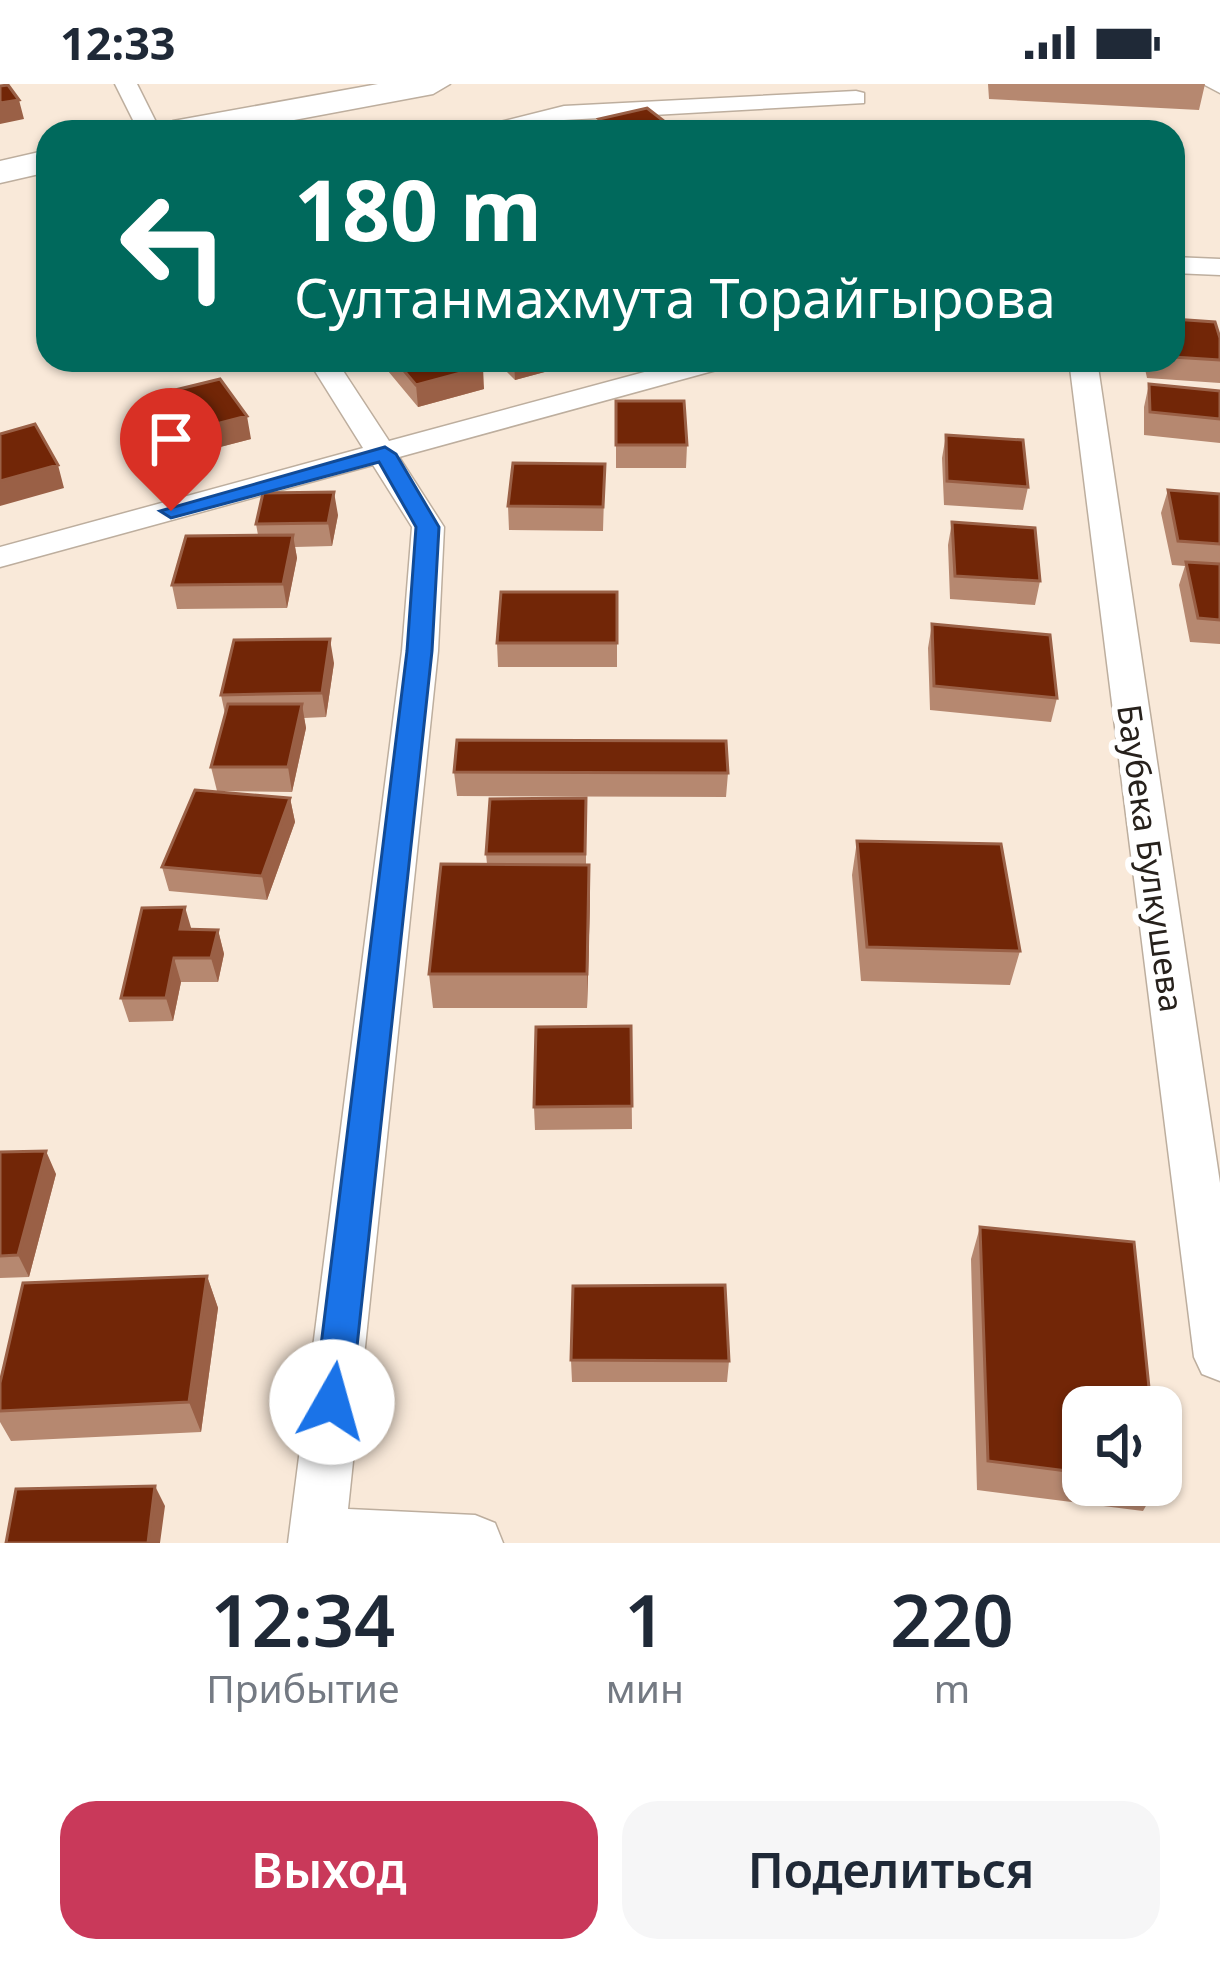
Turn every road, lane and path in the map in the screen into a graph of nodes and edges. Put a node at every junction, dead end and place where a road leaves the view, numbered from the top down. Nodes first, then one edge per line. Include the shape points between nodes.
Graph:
1 (126, 84) edge
2 (433, 84) edge
3 (856, 98) dead end
4 (144, 120) edge
5 (238, 120) edge
6 (527, 120) edge
7 (36, 163) edge
8 (0, 172) edge
9 (1185, 266) edge
10 (1220, 267) edge
11 (330, 372) edge
12 (678, 372) edge
13 (1085, 372) edge
14 (385, 454) junction
15 (0, 557) edge
16 (1220, 1357) edge
17 (316, 1539) edge
18 (475, 1543) edge

1 - 4 street
2 - 5 main road
3 - 6 street
7 - 8 main road
9 - 10 street
11 - 14 street
12 - 14 street
13 - 16 street, Баубека Булкушева
14 - 15 street
14 - 17 street via 428,527
17 - 18 street

